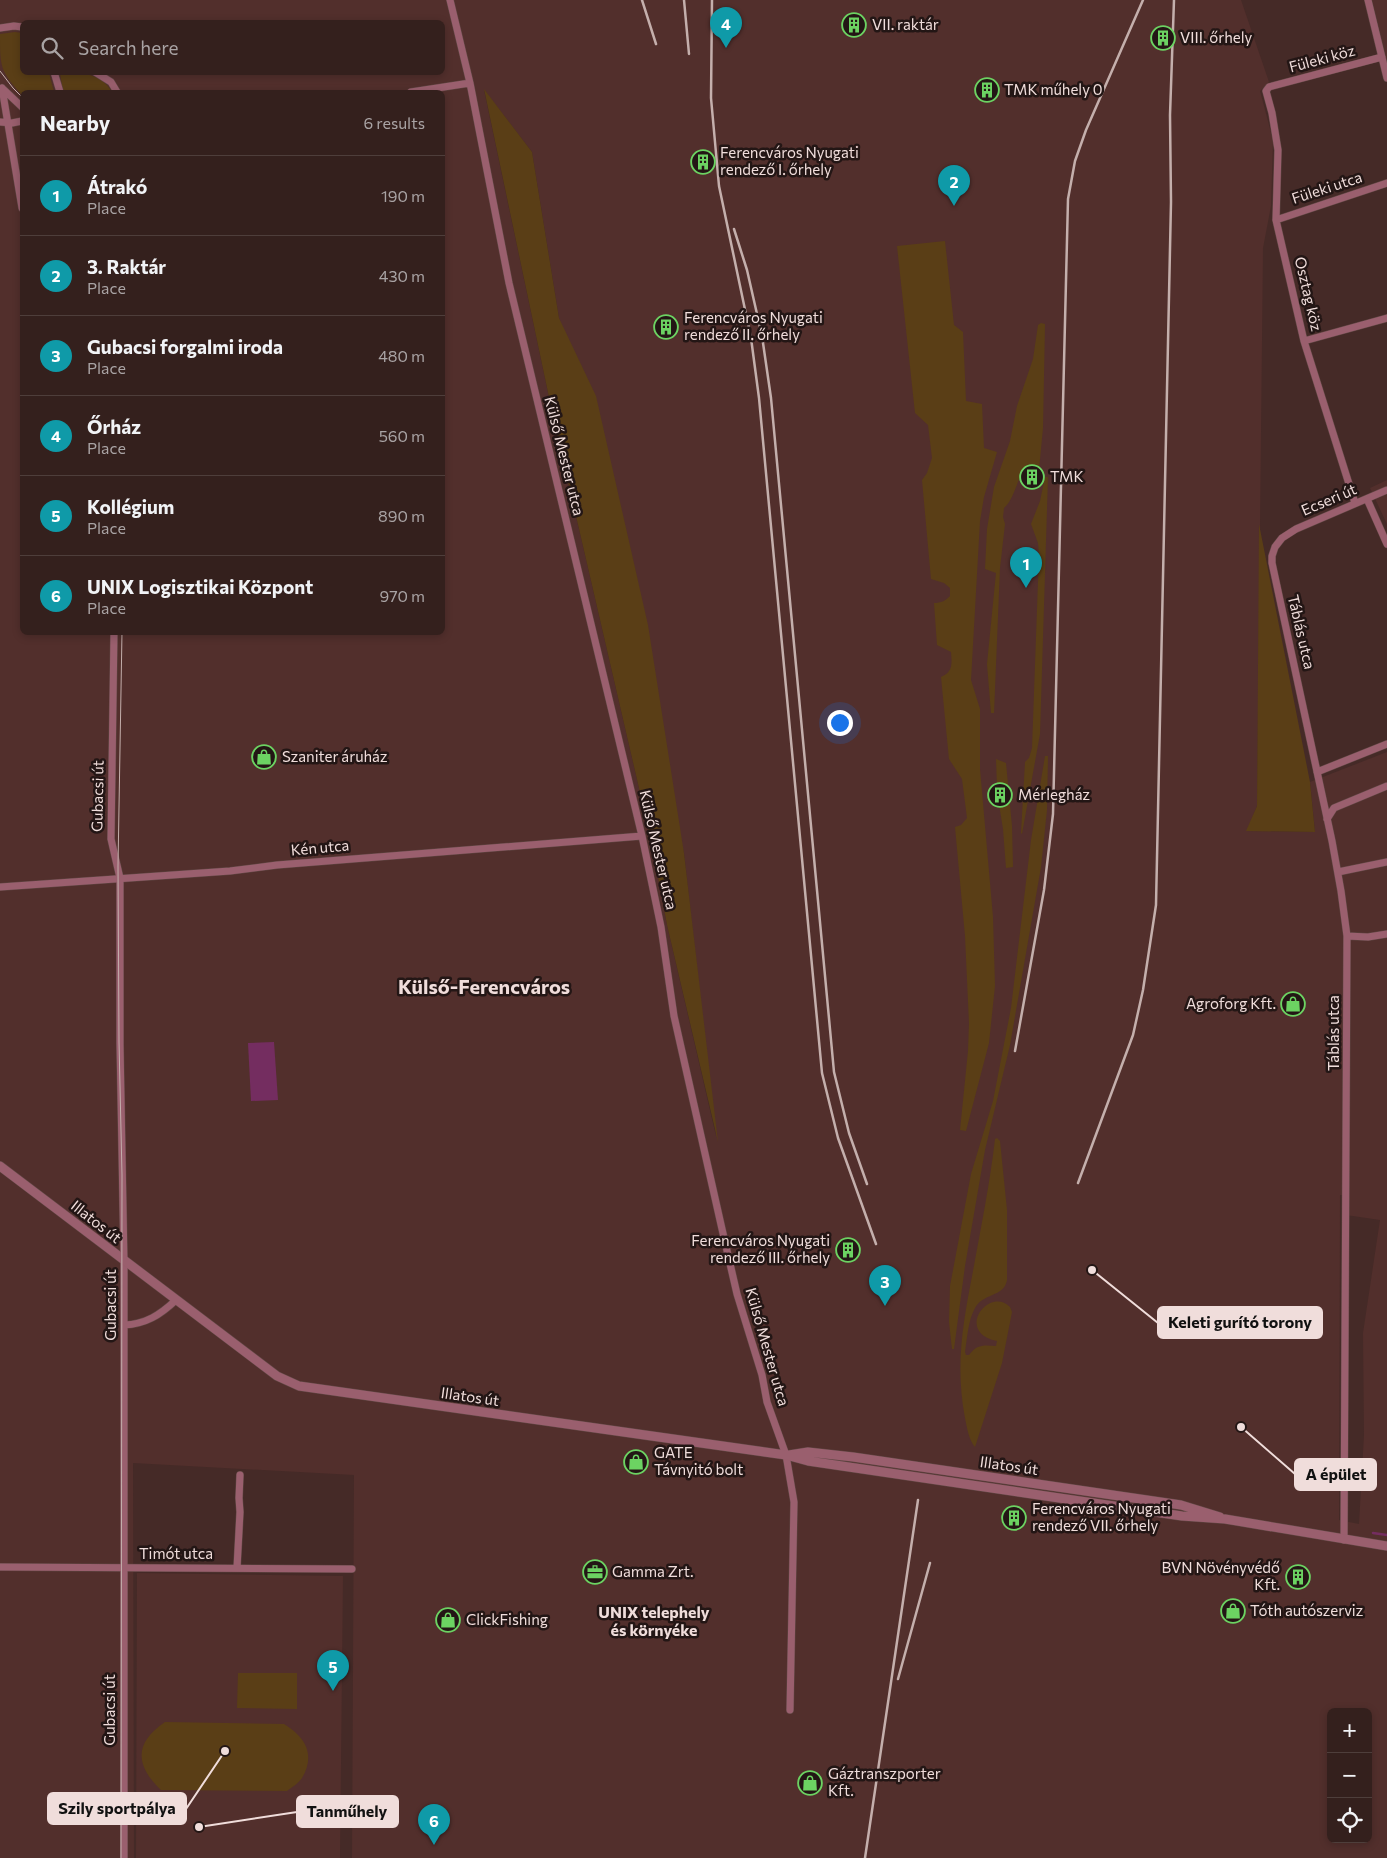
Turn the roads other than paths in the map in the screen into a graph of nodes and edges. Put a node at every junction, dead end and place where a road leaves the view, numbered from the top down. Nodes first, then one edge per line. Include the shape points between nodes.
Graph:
1 (450, 0) edge
2 (1368, 0) edge
3 (20, 27) edge
4 (0, 28) edge
5 (1382, 57) junction
6 (55, 75) edge
7 (100, 75) edge
8 (1387, 78) edge
9 (470, 83) junction
10 (1, 87) edge
11 (1269, 87) joint
12 (59, 90) edge
13 (116, 90) edge
14 (424, 90) edge
15 (20, 105) edge
16 (20, 121) edge
17 (4, 122) edge
18 (1387, 183) edge
19 (20, 198) edge
20 (1276, 220) junction
21 (1387, 318) edge
22 (1304, 341) junction
23 (1387, 490) edge
24 (1367, 499) junction
25 (1355, 503) junction
26 (1282, 538) joint
27 (1387, 544) edge
28 (114, 635) edge
29 (1387, 744) edge
30 (1317, 772) junction
31 (1387, 786) edge
32 (1327, 819) junction
33 (642, 836) junction
34 (1387, 862) edge
35 (1338, 872) junction
36 (120, 878) junction
37 (0, 887) edge
38 (1387, 934) edge
39 (1347, 936) junction
40 (0, 1166) edge
41 (124, 1261) junction
42 (176, 1300) junction
43 (124, 1325) junction
44 (786, 1455) junction
45 (240, 1475) dead end
46 (1344, 1540) junction
47 (1387, 1546) edge
48 (0, 1567) edge
49 (125, 1568) junction
50 (237, 1568) junction
51 (352, 1569) dead end
52 (790, 1710) dead end
53 (124, 1858) edge

1 - 9 street, Külső Mester utca
2 - 5 street
3 - 4 street
5 - 8 street
5 - 11 street, Füleki köz
6 - 12 street
7 - 13 street via 111,82
9 - 14 street
9 - 33 street, Külső Mester utca via 509,283
10 - 15 street
10 - 17 street
11 - 20 street, Osztag köz via 1266,91 1278,150
16 - 17 street
17 - 19 street
18 - 20 street, Füleki utca
20 - 22 street, Osztag köz
21 - 22 street
22 - 25 street, Osztag köz
23 - 24 street, Ecseri út
24 - 25 street, Ecseri út
24 - 27 street
25 - 26 street, Ecseri út
26 - 30 street, Táblás utca via 1275,547 1272,564
28 - 36 street, Gubacsi út via 110,839
29 - 30 street
30 - 32 street, Táblás utca
31 - 32 street via 1334,808
32 - 35 street, Táblás utca
33 - 36 street, Kén utca
33 - 44 street, Külső Mester utca via 662,928 674,1016 726,1247 767,1402
34 - 35 street
35 - 39 street, Táblás utca
36 - 37 street, Kén utca
36 - 41 street, Gubacsi út
38 - 39 street
39 - 46 street, Táblás utca
40 - 41 street, Illatos út
41 - 42 street, Illatos út
41 - 43 street, Gubacsi út
42 - 43 street via 150,1320
42 - 44 street, Illatos út via 277,1376 300,1386
43 - 49 street, Gubacsi út
44 - 46 street, Illatos út via 808,1462 1182,1516 1225,1519
44 - 52 street, Külső Mester utca via 794,1502
45 - 50 street
46 - 47 street, Illatos út
48 - 49 street, Timót utca
49 - 50 street, Timót utca
49 - 53 street, Gubacsi út
50 - 51 street, Timót utca

